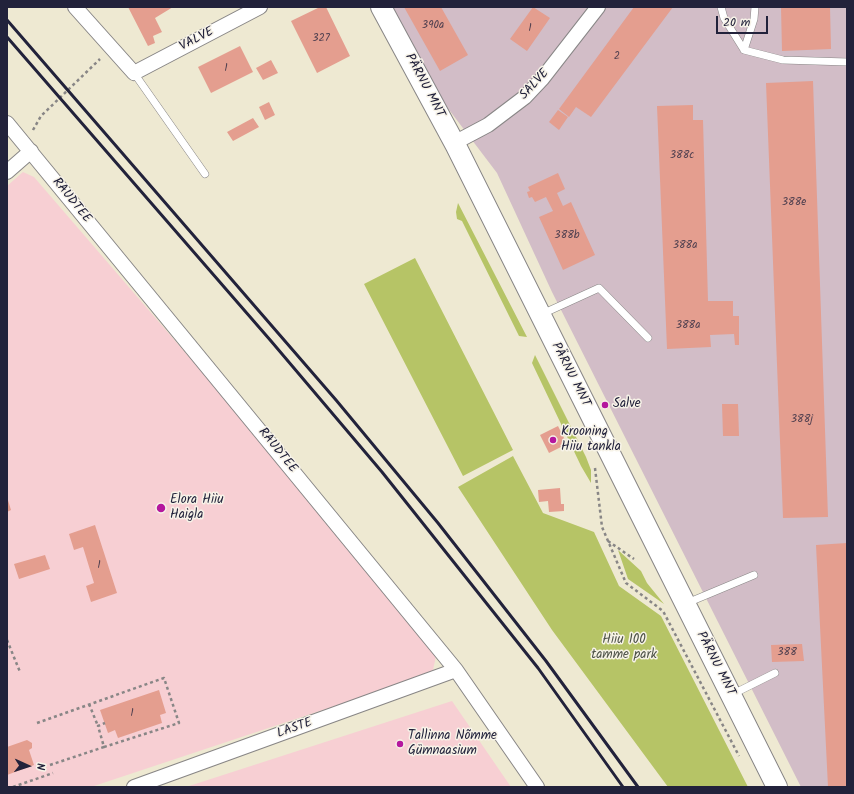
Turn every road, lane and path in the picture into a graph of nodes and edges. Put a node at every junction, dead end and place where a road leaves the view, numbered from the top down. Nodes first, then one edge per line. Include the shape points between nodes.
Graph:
1 (75, 7) edge
2 (260, 7) edge
3 (381, 7) edge
4 (598, 7) edge
5 (721, 7) edge
6 (755, 7) edge
7 (111, 49) junction
8 (744, 50) junction
9 (847, 62) edge
10 (134, 73) junction
11 (7, 123) edge
12 (454, 143) junction
13 (26, 146) junction
14 (7, 172) edge
15 (205, 174) dead end
16 (540, 314) junction
17 (648, 338) dead end
18 (595, 465) dead end
19 (608, 541) junction
20 (634, 559) dead end
21 (754, 575) dead end
22 (685, 604) junction
23 (7, 640) edge
24 (456, 670) junction
25 (20, 672) dead end
26 (776, 673) dead end
27 (731, 695) junction
28 (89, 704) junction
29 (37, 723) dead end
30 (105, 723) dead end
31 (98, 726) junction
32 (104, 746) junction
33 (740, 759) dead end
34 (50, 765) dead end
35 (53, 773) dead end
36 (13, 787) edge
37 (134, 787) edge
38 (537, 787) edge
39 (777, 787) edge

1 - 7 street
2 - 10 street, VALVE
3 - 12 main road, PÄRNU MNT
4 - 12 street, SALVE via 525,97 488,125
5 - 8 lane via 724,18
6 - 8 lane via 754,19
7 - 10 street
7 - 13 path via 41,116
8 - 9 lane via 783,60
10 - 15 lane
11 - 13 street, RAUDTEE
12 - 16 main road, PÄRNU MNT
13 - 14 street
13 - 24 street, RAUDTEE
16 - 17 lane via 599,288
16 - 22 main road, PÄRNU MNT
18 - 19 path via 602,527
19 - 20 path
19 - 33 path via 626,583 664,611
21 - 22 lane
22 - 27 main road, PÄRNU MNT
23 - 25 path
24 - 37 street, LASTE
24 - 38 street, RAUDTEE
26 - 27 lane
27 - 39 main road, PÄRNU MNT
28 - 29 path
28 - 31 path
28 - 32 path via 164,678 179,723
30 - 31 path
31 - 32 path
32 - 34 path
35 - 36 path

